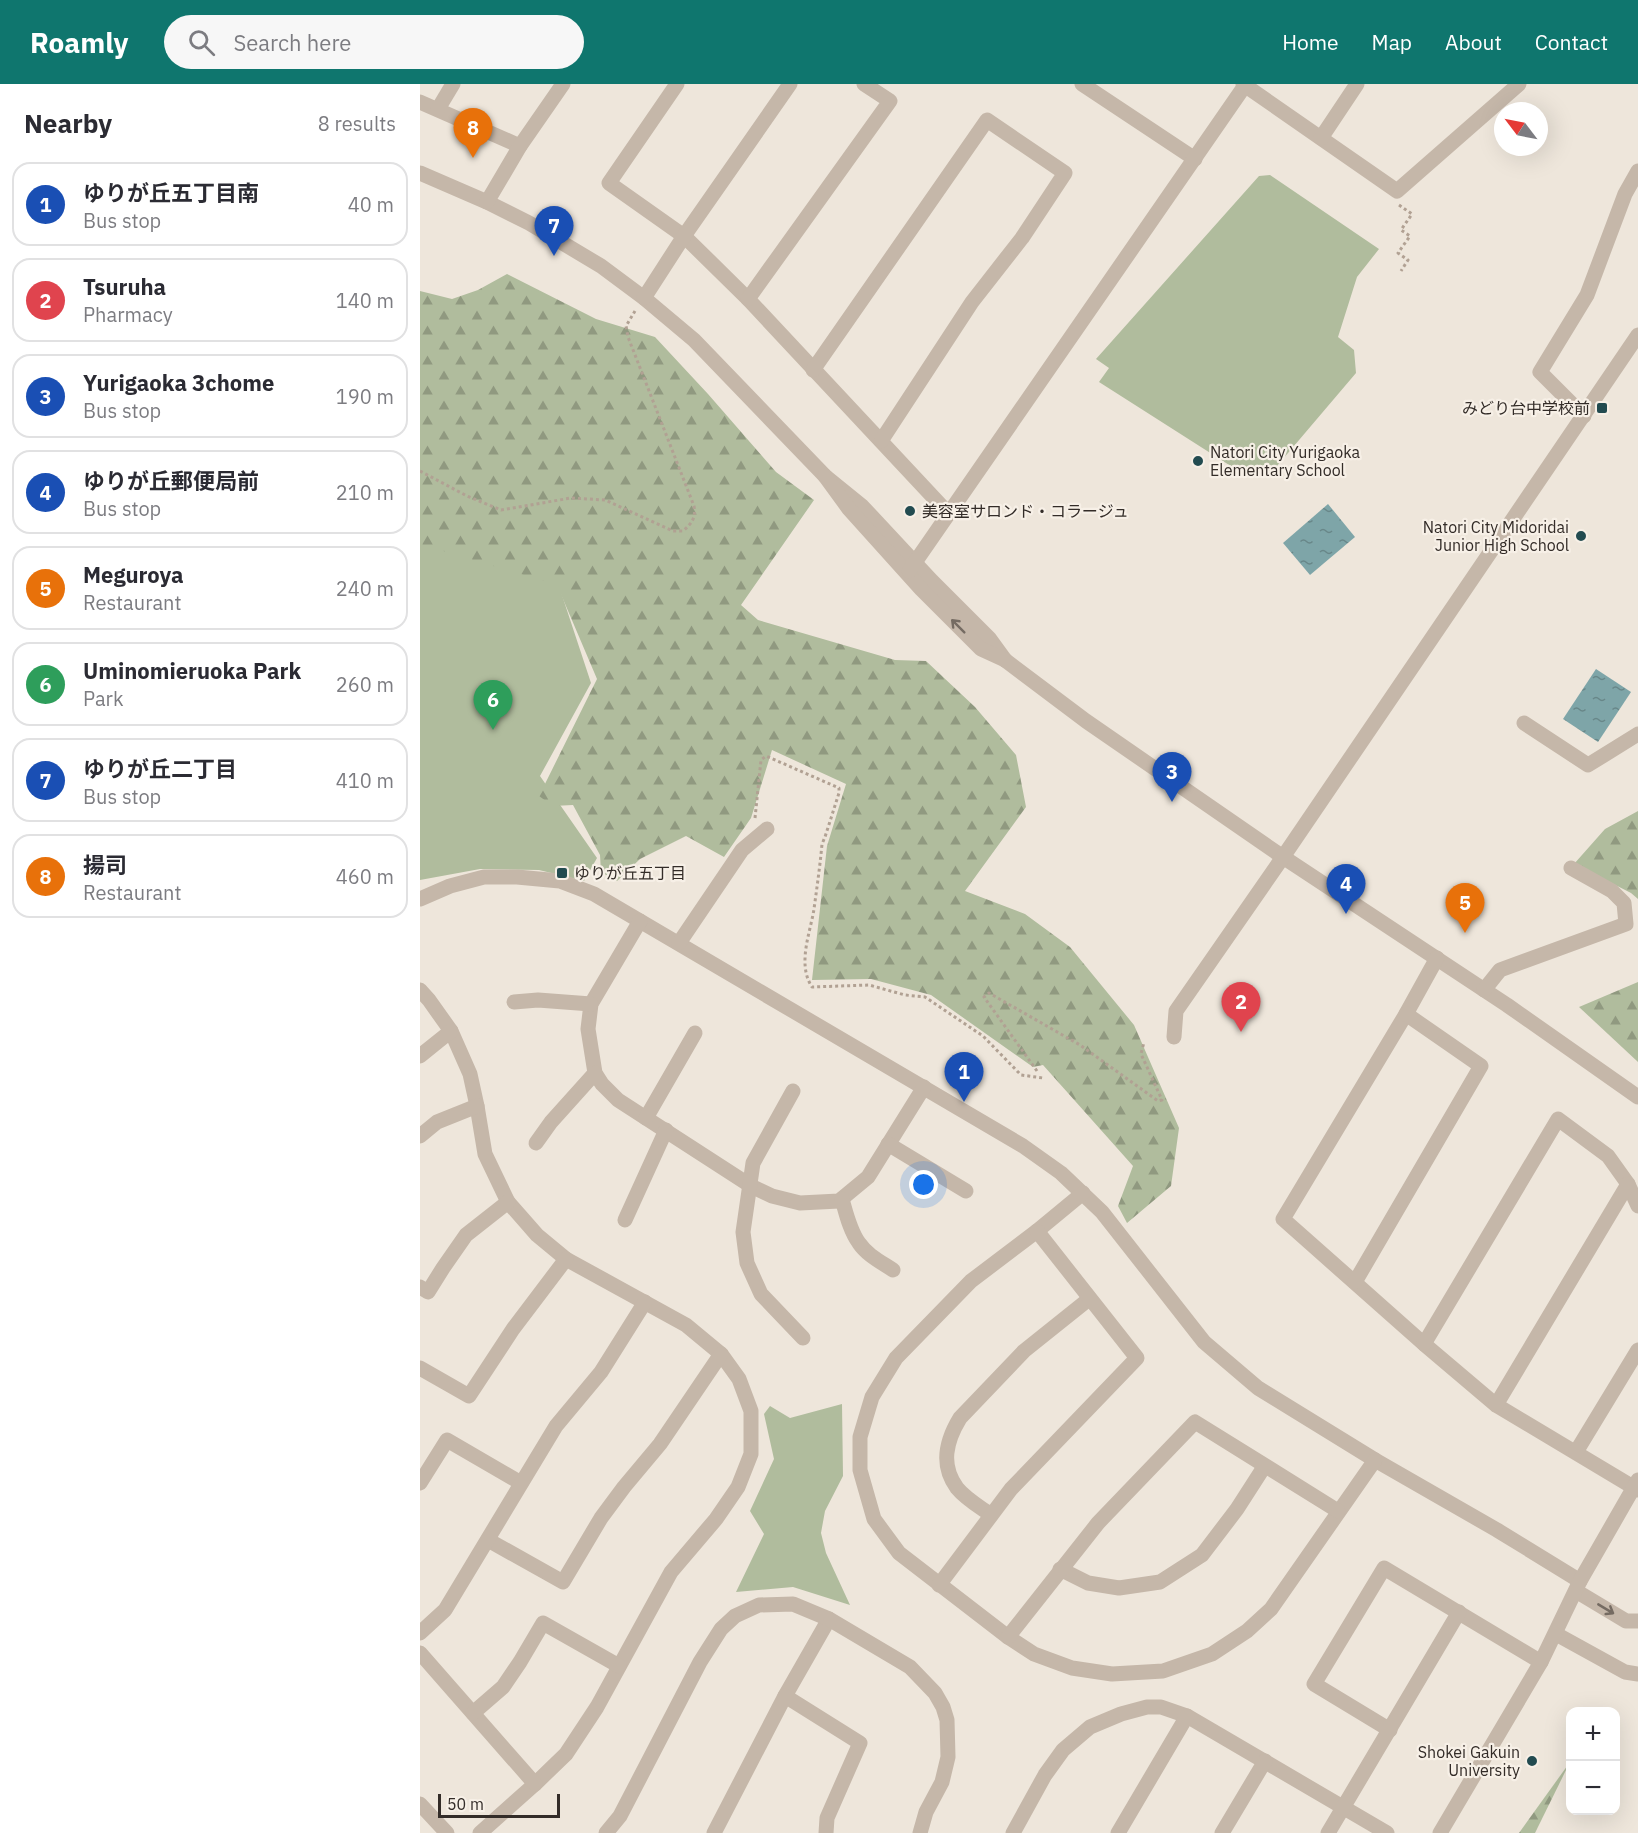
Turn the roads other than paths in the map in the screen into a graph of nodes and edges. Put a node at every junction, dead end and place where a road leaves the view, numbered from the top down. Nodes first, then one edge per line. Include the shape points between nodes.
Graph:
1 (453, 84) edge
2 (563, 84) edge
3 (677, 84) edge
4 (790, 84) edge
5 (864, 84) edge
6 (1082, 84) edge
7 (1245, 84) edge
8 (1357, 84) edge
9 (1519, 84) edge
10 (420, 102) edge
11 (438, 109) junction
12 (1321, 138) junction
13 (520, 146) junction
14 (1195, 159) junction
15 (1638, 171) edge
16 (420, 173) edge
17 (487, 202) junction
18 (684, 236) junction
19 (644, 298) junction
20 (748, 299) junction
21 (1638, 335) edge
22 (813, 370) junction
23 (1584, 416) junction
24 (881, 441) junction
25 (949, 514) junction
26 (911, 568) junction
27 (1524, 723) dead end
28 (1638, 734) edge
29 (766, 829) dead end
30 (1284, 857) junction
31 (1571, 868) dead end
32 (420, 899) edge
33 (640, 921) junction
34 (679, 943) junction
35 (1437, 958) junction
36 (420, 990) edge
37 (1484, 990) junction
38 (514, 1002) dead end
39 (591, 1004) junction
40 (1406, 1014) junction
41 (451, 1031) junction
42 (695, 1033) dead end
43 (1174, 1037) dead end
44 (420, 1056) edge
45 (595, 1073) junction
46 (924, 1087) junction
47 (793, 1091) dead end
48 (1638, 1097) edge
49 (477, 1106) junction
50 (646, 1118) junction
51 (666, 1130) junction
52 (420, 1136) edge
53 (536, 1143) dead end
54 (888, 1144) junction
55 (1628, 1184) junction
56 (751, 1186) junction
57 (966, 1191) dead end
58 (1083, 1193) junction
59 (842, 1199) junction
60 (508, 1202) junction
61 (1638, 1206) edge
62 (625, 1220) dead end
63 (1037, 1231) junction
64 (566, 1259) junction
65 (893, 1270) dead end
66 (1355, 1282) junction
67 (420, 1287) edge
68 (1089, 1299) junction
69 (645, 1302) junction
70 (803, 1338) dead end
71 (1424, 1344) junction
72 (1638, 1350) edge
73 (721, 1354) junction
74 (420, 1368) edge
75 (1496, 1405) junction
76 (1576, 1452) junction
77 (1375, 1460) junction
78 (1264, 1467) junction
79 (420, 1483) edge
80 (521, 1483) junction
81 (1636, 1486) edge
82 (1338, 1511) junction
83 (991, 1515) junction
84 (488, 1540) junction
85 (1060, 1569) junction
86 (939, 1585) junction
87 (1578, 1586) junction
88 (1459, 1612) junction
89 (829, 1619) junction
90 (1638, 1621) edge
91 (420, 1633) edge
92 (1556, 1634) junction
93 (1008, 1637) junction
94 (420, 1653) edge
95 (1541, 1662) junction
96 (619, 1666) junction
97 (1638, 1674) edge
98 (786, 1696) junction
99 (473, 1713) junction
100 (1187, 1716) junction
101 (1390, 1730) junction
102 (1265, 1761) junction
103 (535, 1784) junction
104 (420, 1804) edge
105 (1344, 1808) junction
106 (447, 1833) edge
107 (480, 1833) edge
108 (606, 1833) edge
109 (714, 1833) edge
110 (826, 1833) edge
111 (920, 1833) edge
112 (1013, 1833) edge
113 (1118, 1833) edge
114 (1222, 1833) edge
115 (1328, 1833) edge
116 (1387, 1833) edge
117 (1440, 1833) edge

1 - 11 street
2 - 13 street
3 - 18 street via 609,183
4 - 18 street
5 - 20 street via 890,101
6 - 14 street
7 - 12 street
7 - 14 street
8 - 12 street
9 - 12 street via 1397,191
10 - 11 street
11 - 13 street
13 - 17 street
14 - 25 street
15 - 23 street via 1625,194 1587,295 1540,372
16 - 17 street
17 - 19 street via 601,266
18 - 19 street
18 - 20 street
19 - 26 street via 694,340 825,476 849,509
20 - 22 street
21 - 23 street
22 - 24 street
22 - 24 street via 987,120 1065,173 1022,238 972,302
23 - 30 street
24 - 25 street
25 - 26 street
26 - 30 street via 989,638 1005,660 1086,721
27 - 28 street via 1588,765
29 - 34 street via 742,850
30 - 35 street
30 - 43 street via 1176,1011
31 - 37 street via 1612,891 1624,903 1626,924 1500,970
32 - 33 street via 484,877 560,881 594,894
33 - 34 street
33 - 39 street
34 - 46 street
35 - 37 street
35 - 40 street
36 - 41 street
37 - 48 street
38 - 39 street
39 - 45 street via 588,1029
40 - 66 street via 1283,1219
40 - 66 street via 1481,1066
41 - 44 street
41 - 49 street via 470,1074
42 - 50 street
45 - 50 street via 618,1100
45 - 53 street
46 - 54 street
46 - 58 street via 1023,1146
47 - 56 street via 753,1163
49 - 52 street via 437,1122
49 - 60 street via 485,1154
50 - 51 street
51 - 56 street
51 - 62 street
54 - 57 street
54 - 59 street via 868,1177
55 - 61 street
55 - 71 street via 1608,1156 1558,1119
55 - 75 street
56 - 59 street via 800,1203
56 - 70 street via 743,1232 747,1263 761,1294
58 - 63 street
58 - 77 street via 1204,1342 1258,1388
59 - 65 street via 859,1243
60 - 64 street via 537,1235
60 - 67 street via 466,1235 429,1292
63 - 68 street
63 - 86 street via 971,1281 896,1358 872,1397 860,1437 860,1470 874,1519 899,1553
64 - 69 street
64 - 74 street via 469,1396
66 - 71 street
68 - 83 street via 1137,1358
68 - 83 street via 1024,1351 952,1431 946,1448 947,1466 956,1487
69 - 73 street via 686,1325
69 - 80 street via 601,1372 556,1426
71 - 75 street
72 - 76 street
73 - 84 street via 660,1444 601,1518 563,1582
73 - 96 street via 739,1379 751,1411 750,1454 738,1487 671,1572
75 - 76 street
76 - 81 street
77 - 82 street
77 - 87 street via 1497,1530
78 - 82 street
78 - 85 street via 1202,1555 1160,1582 1119,1588 1088,1583
78 - 85 street via 1195,1422 1098,1523
79 - 80 street via 447,1440
80 - 84 street
81 - 87 street
82 - 93 street via 1271,1610 1212,1654 1164,1671 1112,1674 1072,1668 1034,1654
83 - 86 street
84 - 91 street via 445,1610
85 - 93 street
86 - 93 street
87 -> 90 street via 1626,1621
87 - 92 street
88 - 95 street
88 - 101 street
88 - 101 street via 1384,1568 1314,1684
89 - 98 street
89 - 108 street via 793,1604 759,1605 735,1616 721,1629 620,1816
89 - 111 street via 910,1667 943,1707 948,1757 942,1782
92 - 95 street
92 - 97 street via 1625,1672
94 - 99 street
95 - 117 street
96 - 99 street via 543,1623 503,1687
96 - 103 street via 566,1754
98 - 109 street
98 - 110 street via 860,1743 827,1818
99 - 103 street
100 - 102 street
100 - 112 street via 1161,1707 1147,1707 1090,1727 1063,1750
100 - 113 street
101 - 105 street
102 - 105 street
102 - 114 street
103 - 107 street
104 - 106 street
105 - 115 street
105 - 116 street

